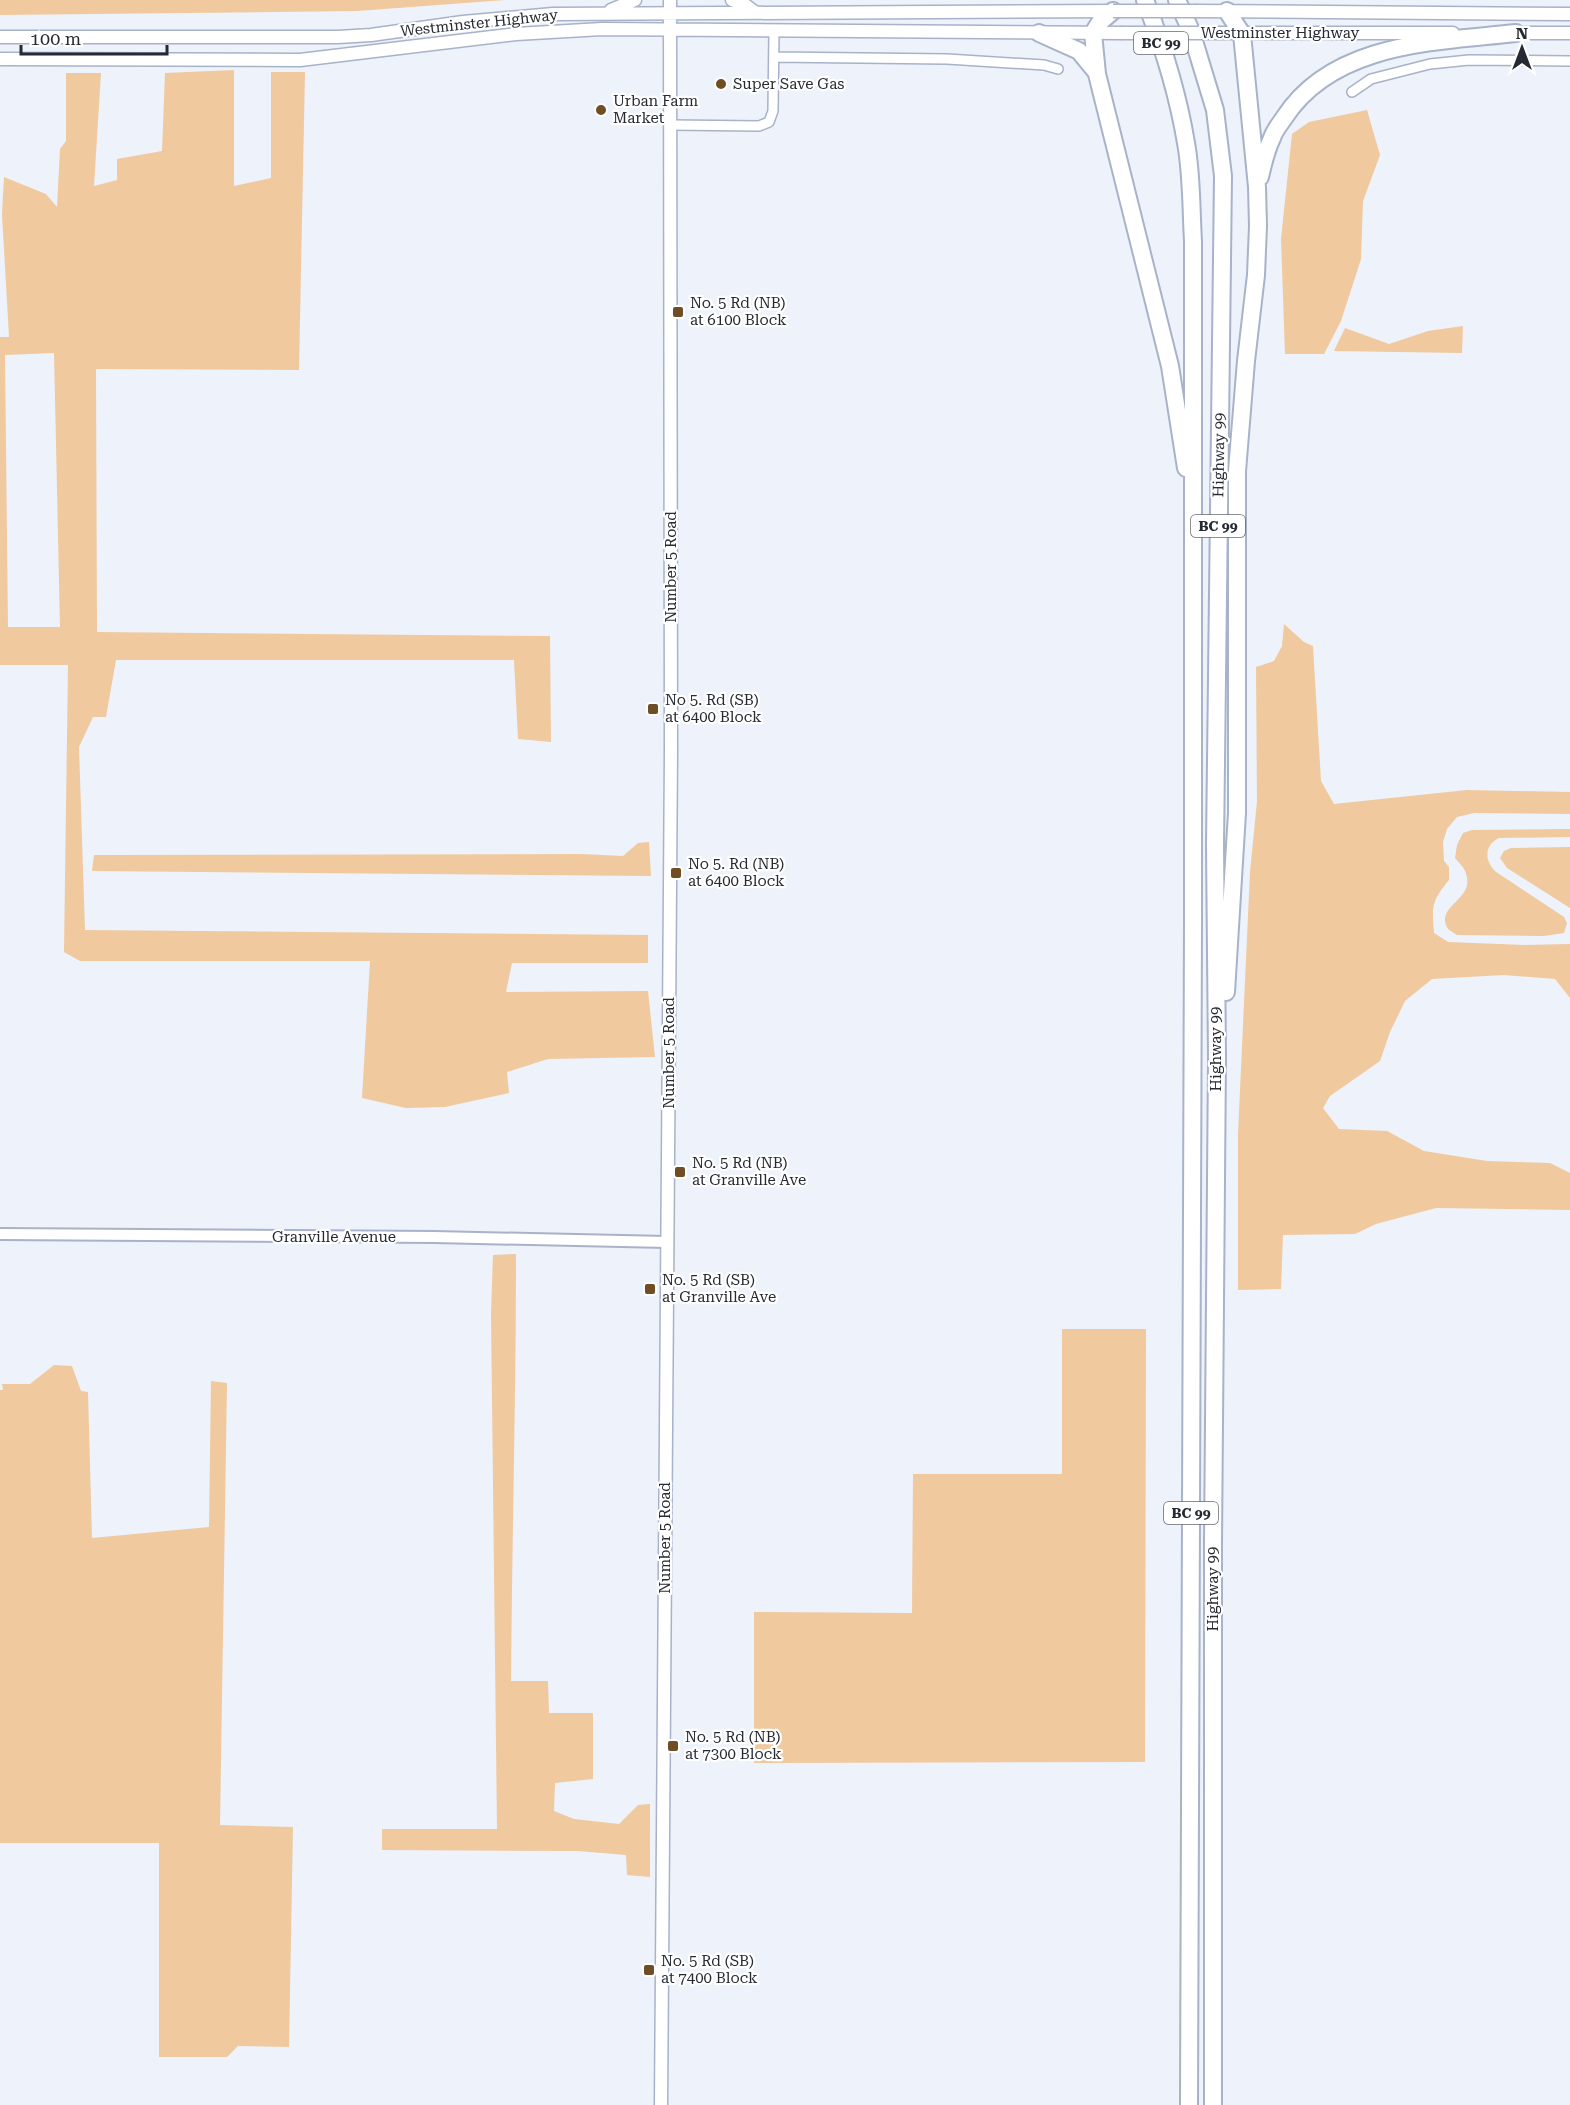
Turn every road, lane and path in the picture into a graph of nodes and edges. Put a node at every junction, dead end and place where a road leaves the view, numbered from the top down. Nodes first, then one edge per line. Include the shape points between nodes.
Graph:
1 (635, 0) edge
2 (732, 0) edge
3 (1145, 0) edge
4 (1177, 0) edge
5 (670, 6) edge
6 (1113, 11) junction
7 (1219, 11) junction
8 (603, 13) junction
9 (756, 13) junction
10 (1570, 14) edge
11 (670, 29) junction
12 (774, 30) junction
13 (1039, 33) junction
14 (1093, 33) junction
15 (1516, 33) junction
16 (1570, 33) edge
17 (1242, 34) junction
18 (0, 37) edge
19 (774, 57) junction
20 (0, 59) edge
21 (1570, 61) edge
22 (1058, 69) dead end
23 (1097, 74) junction
24 (1352, 92) dead end
25 (670, 125) junction
26 (1257, 187) junction
27 (1194, 498) junction
28 (1216, 1058) junction
29 (0, 1234) edge
30 (667, 1242) junction
31 (661, 2105) edge
32 (1190, 2105) edge
33 (1213, 2105) edge

1 - 8 main road
2 - 9 main road
3 - 27 highway, Highway 99 / BC 99 via 1175,88 1187,145 1193,241
4 - 28 highway, Highway 99 / BC 99 via 1212,100 1223,176
5 - 8 main road, Westminster Highway
5 - 9 main road, Westminster Highway
5 - 11 main road, Number 5 Road
6 - 7 main road, Westminster Highway, bridge
6 - 9 main road, Westminster Highway
6 - 14 highway
7 - 10 main road, Westminster Highway
7 - 17 highway
8 - 18 main road, Westminster Highway via 500,18 338,37
11 - 12 main road, Westminster Highway
11 - 20 main road, Westminster Highway via 516,34 300,60
11 - 25 main road, Number 5 Road
12 - 13 main road, Westminster Highway
12 - 19 street
13 - 14 main road, Westminster Highway
13 - 23 highway via 1079,51
14 - 17 main road, Westminster Highway, bridge
14 - 23 highway
15 - 16 main road, Westminster Highway
15 - 17 main road, Westminster Highway
15 - 26 highway via 1406,46 1334,72 1292,105 1272,136
17 - 26 highway
19 - 22 street via 958,59
19 - 25 street via 773,111 769,122
21 - 24 street via 1469,60 1430,64 1371,79
23 - 27 highway via 1170,366
25 - 30 main road, Number 5 Road
26 - 28 highway via 1256,275 1237,471 1237,823 1226,1001
27 - 32 highway, Highway 99 / BC 99
28 - 33 highway, Highway 99 / BC 99
29 - 30 street, Granville Avenue
30 - 31 main road, Number 5 Road

